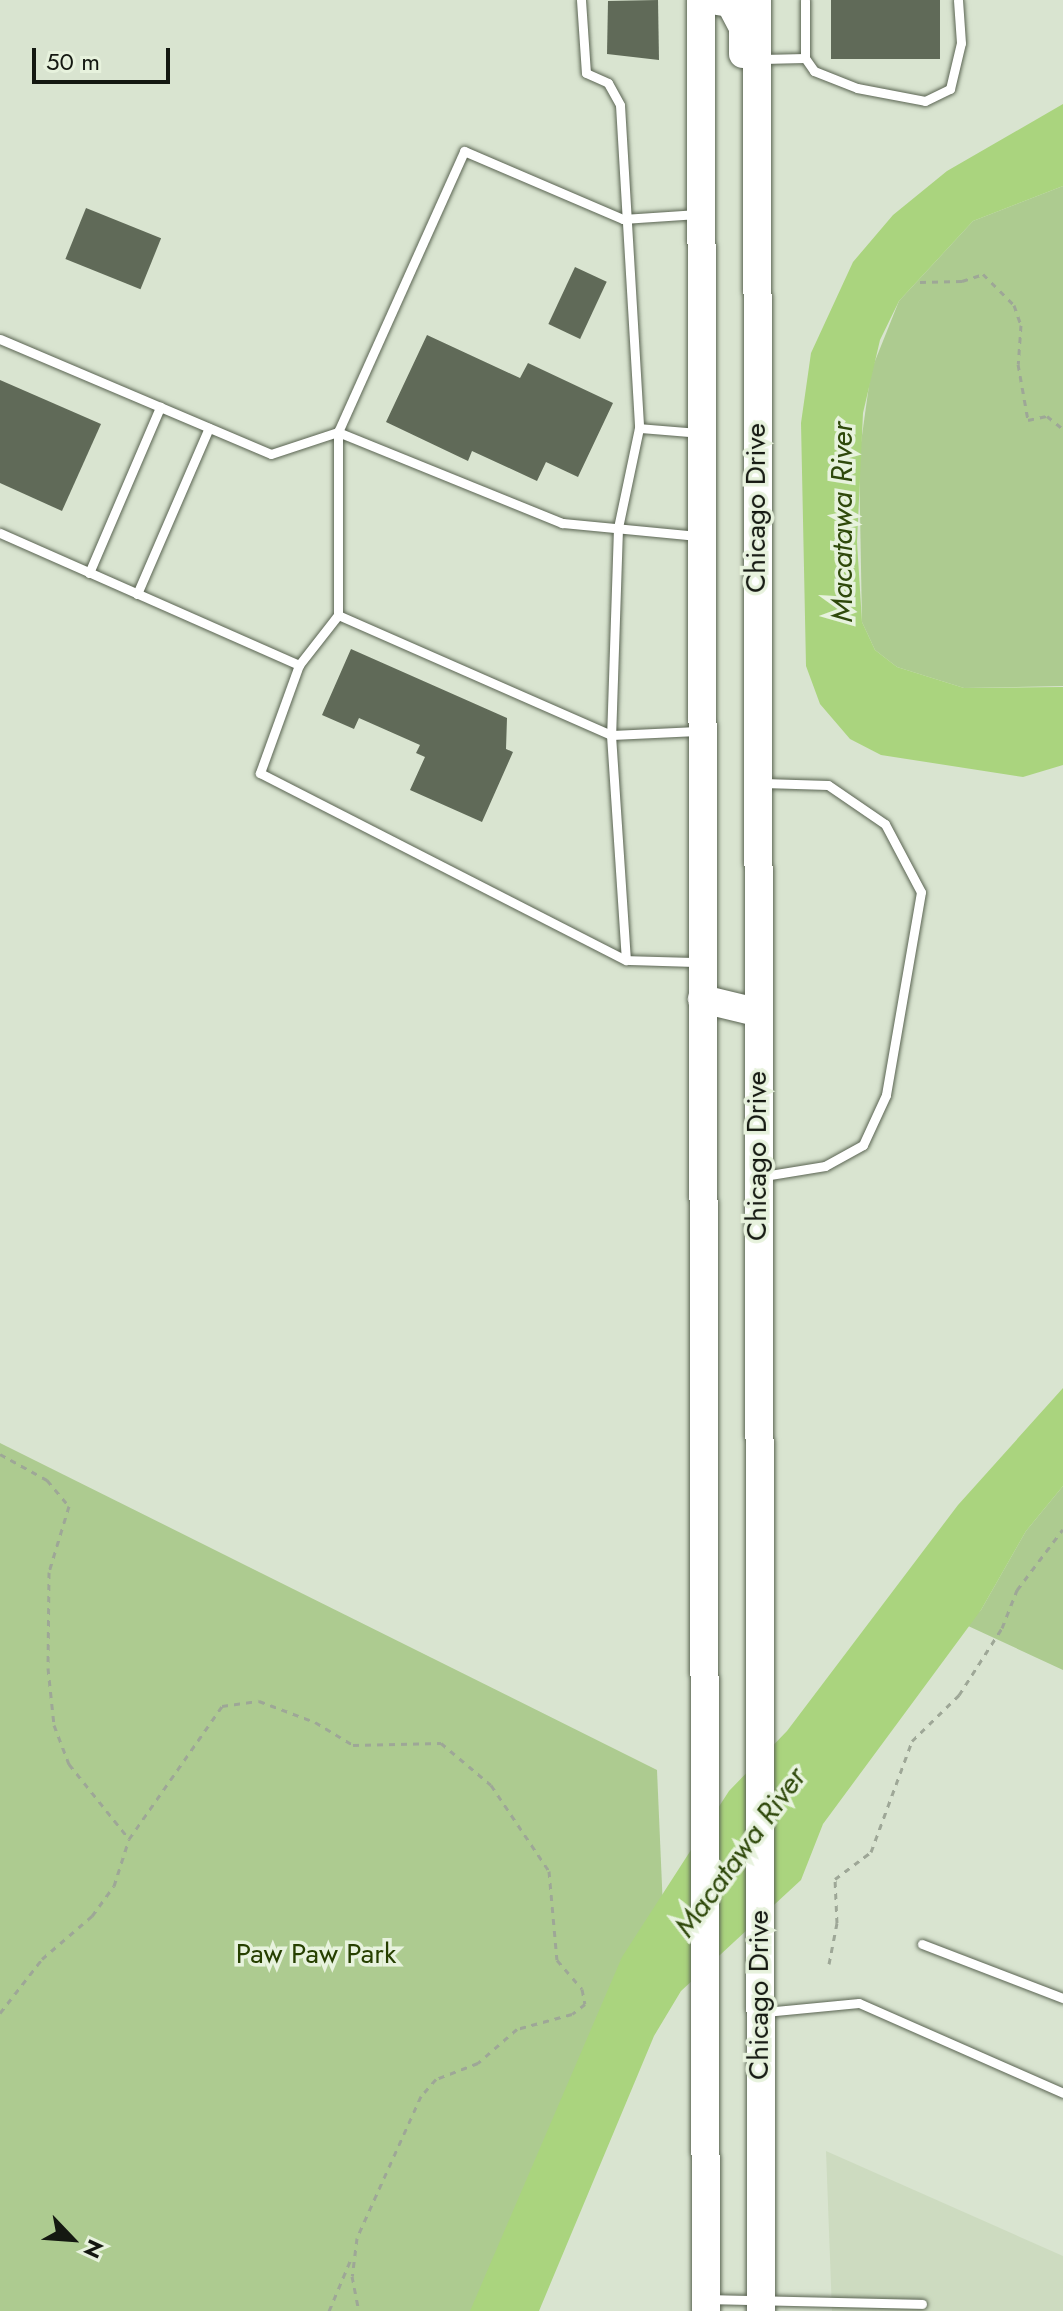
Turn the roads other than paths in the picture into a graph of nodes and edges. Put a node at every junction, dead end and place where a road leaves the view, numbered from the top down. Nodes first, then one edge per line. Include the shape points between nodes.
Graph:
1 (581, 0) edge
2 (701, 0) edge
3 (711, 0) edge
4 (757, 0) edge
5 (805, 0) edge
6 (958, 0) edge
7 (805, 58) junction
8 (758, 59) junction
9 (701, 214) junction
10 (623, 219) junction
11 (759, 253) junction
12 (0, 339) edge
13 (160, 407) junction
14 (209, 428) junction
15 (639, 428) junction
16 (338, 432) junction
17 (703, 433) junction
18 (618, 528) junction
19 (0, 533) edge
20 (701, 537) junction
21 (89, 573) junction
22 (137, 594) junction
23 (338, 615) junction
24 (299, 665) junction
25 (702, 731) junction
26 (611, 735) junction
27 (756, 783) junction
28 (626, 960) junction
29 (702, 962) junction
30 (702, 999) junction
31 (756, 1012) junction
32 (757, 1177) junction
33 (922, 1944) dead end
34 (1063, 1998) edge
35 (758, 2013) junction
36 (1063, 2093) edge
37 (922, 2304) dead end
38 (706, 2305) edge
39 (761, 2305) edge

1 - 10 lane via 586,73 608,83 620,105
2 - 9 main road, Chicago Drive
3 - 11 main road via 730,3 743,27 743,243
4 - 8 main road, Chicago Drive
5 - 7 lane
6 - 7 lane via 961,43 950,89 925,101 857,88 814,71
7 - 8 lane
8 - 11 main road, Chicago Drive
9 - 10 lane
9 - 17 main road, Chicago Drive
10 - 15 lane
10 - 16 lane via 464,151
11 - 27 main road, Chicago Drive
12 - 13 lane
13 - 14 lane
13 - 21 lane
14 - 16 lane via 271,454
14 - 22 lane
15 - 17 lane
15 - 18 lane
16 - 18 lane via 562,523
16 - 23 lane
17 - 20 main road, Chicago Drive
18 - 20 lane
18 - 26 lane
19 - 21 lane
20 - 25 main road, Chicago Drive
21 - 22 lane
22 - 24 lane
23 - 24 lane
23 - 26 lane
24 - 28 lane via 260,773
25 - 26 lane
25 - 29 main road, Chicago Drive
26 - 28 lane
27 - 31 main road, Chicago Drive
27 - 32 lane via 828,785 885,824 921,892 886,1095 863,1145 825,1166
28 - 29 lane
29 - 30 main road, Chicago Drive
30 - 31 main road
30 - 38 main road, Chicago Drive
31 - 32 main road, Chicago Drive
32 - 35 main road, Chicago Drive
33 - 34 lane
35 - 36 lane via 859,2003
35 - 39 main road, Chicago Drive
37 - 39 lane
38 - 39 lane

